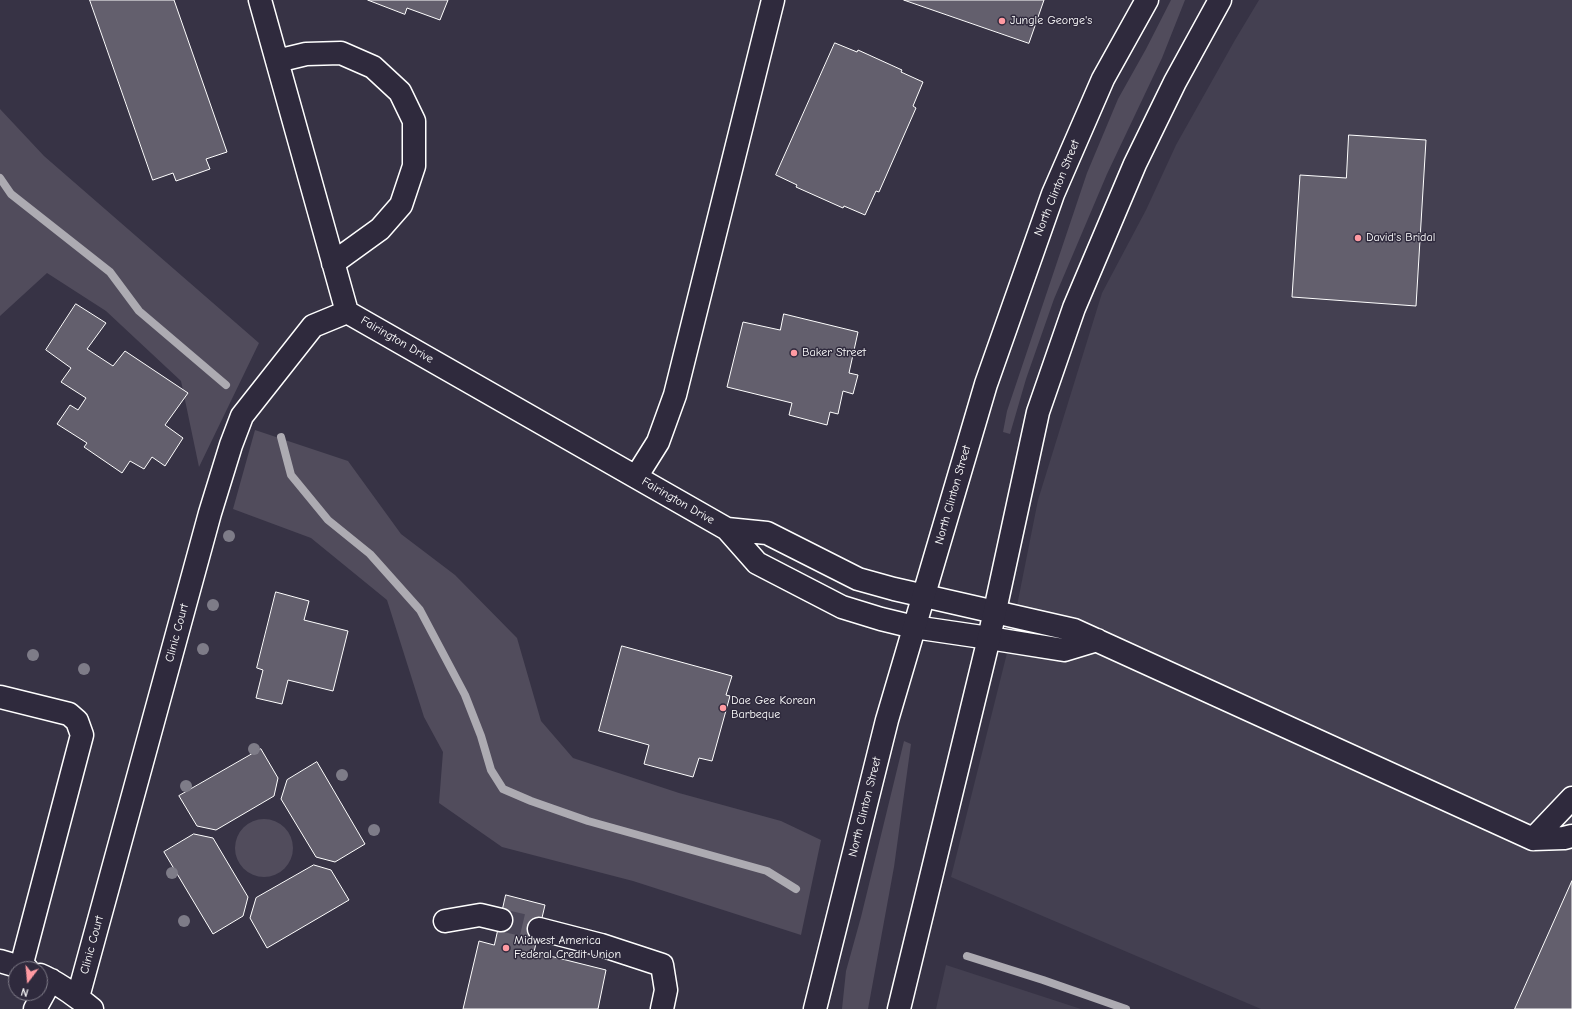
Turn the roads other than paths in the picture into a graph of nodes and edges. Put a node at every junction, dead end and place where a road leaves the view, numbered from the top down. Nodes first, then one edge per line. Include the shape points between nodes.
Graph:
1 (260, 0) edge
2 (773, 0) edge
3 (1146, 0) edge
4 (1220, 0) edge
5 (277, 61) junction
6 (333, 262) junction
7 (347, 312) junction
8 (636, 477) junction
9 (727, 529) junction
10 (924, 596) junction
11 (995, 612) junction
12 (914, 627) junction
13 (989, 638) junction
14 (1097, 640) junction
15 (0, 697) edge
16 (1572, 798) edge
17 (1572, 836) edge
18 (1533, 839) junction
19 (501, 920) tunnel mouth
20 (445, 921) dead end
21 (540, 929) tunnel mouth
22 (37, 961) edge
23 (48, 980) edge
24 (85, 1003) edge
25 (662, 1009) edge
26 (815, 1009) edge
27 (899, 1009) edge

1 - 5 street, Fairington Drive
2 - 8 street via 675,395 658,442
3 - 10 street, North Clinton Street via 1103,79 1053,194 986,384
4 - 11 street via 1175,82 1135,164 1072,315 1038,412
5 - 6 street, Fairington Drive
5 - 6 street via 306,54 340,53 373,67 400,92 414,121 414,166 401,204 380,229
6 - 7 street, Fairington Drive
7 - 8 street, Fairington Drive
7 - 24 street, Clinic Court via 313,326 242,416 230,445 199,551
8 - 9 street, Fairington Drive
9 - 10 street, Fairington Drive via 767,533 858,579
9 - 12 street, Fairington Drive via 757,563 842,607
10 - 11 street, Fairington Drive
10 - 12 street, North Clinton Street
11 - 13 street
11 - 14 street, Fairington Drive via 1074,630
12 - 13 street, Fairington Drive
12 - 26 street, North Clinton Street via 887,720
13 - 14 street, Fairington Drive via 1064,650
13 - 27 street
14 - 18 street, Fairington Drive
15 - 22 street via 69,714 77,721 82,735
16 - 18 street
17 - 18 street
19 - 20 street via 480,915
21 - 25 street via 662,965 666,990
23 - 24 street

